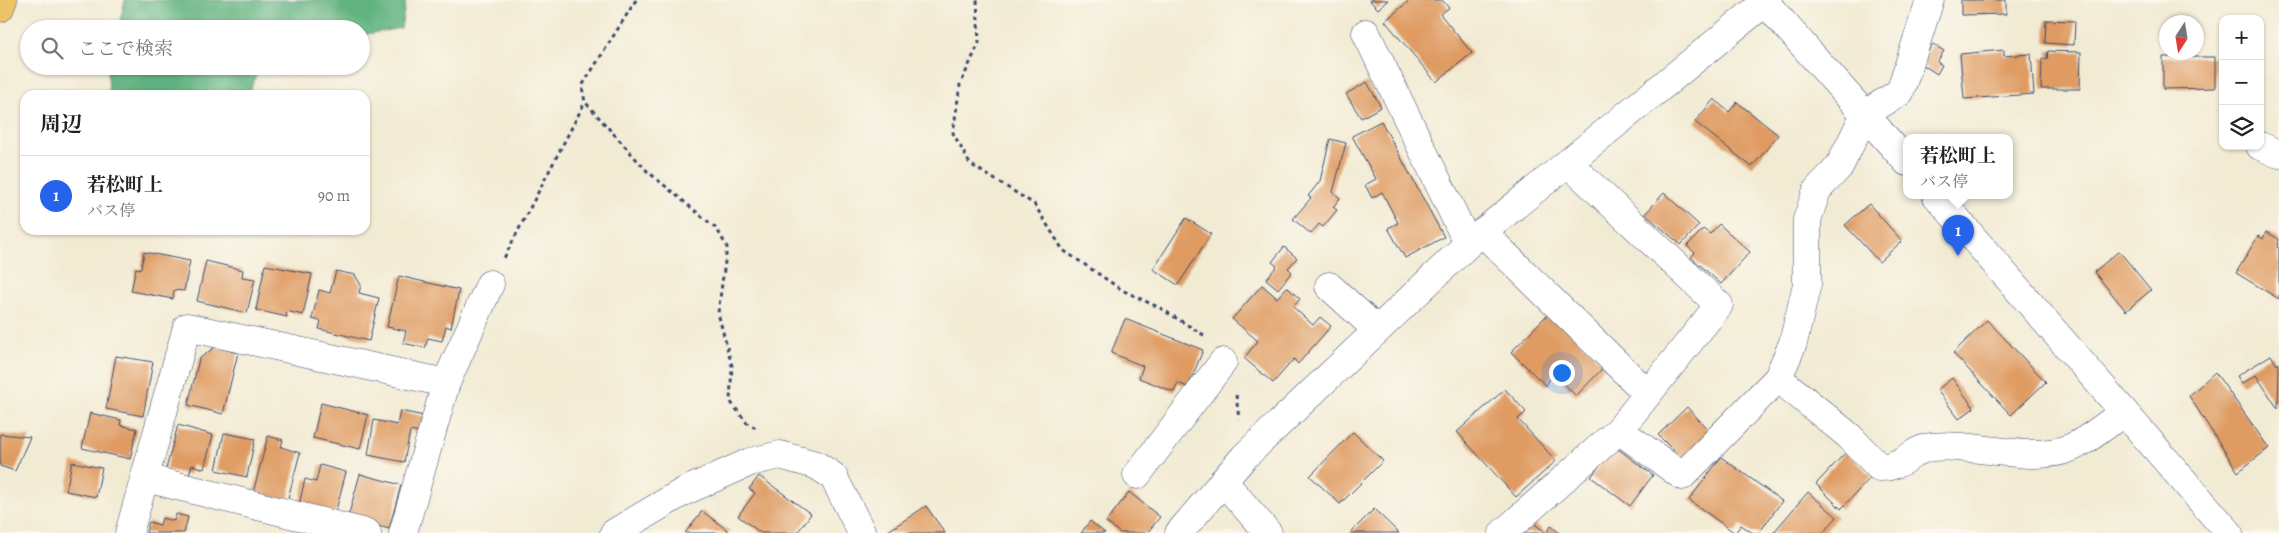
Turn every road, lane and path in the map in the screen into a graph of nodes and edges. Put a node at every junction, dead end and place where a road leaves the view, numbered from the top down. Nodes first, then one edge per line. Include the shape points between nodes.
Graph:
1 (3, 0) edge
2 (636, 0) edge
3 (977, 0) edge
4 (1930, 0) edge
5 (1765, 1) edge
6 (0, 8) edge
7 (1366, 34) dead end
8 (585, 102) junction
9 (1865, 114) junction
10 (2264, 148) edge
11 (2279, 154) edge
12 (1903, 157) edge
13 (1568, 162) junction
14 (1939, 199) edge
15 (1475, 238) junction
16 (490, 284) joint
17 (1330, 286) dead end
18 (1377, 330) junction
19 (1223, 362) junction
20 (1778, 378) junction
21 (446, 383) junction
22 (1648, 394) junction
23 (2124, 412) junction
24 (1620, 430) junction
25 (765, 433) dead end
26 (1244, 457) junction
27 (1137, 475) dead end
28 (145, 478) junction
29 (1223, 482) junction
30 (128, 533) edge
31 (367, 533) edge
32 (403, 533) edge
33 (614, 533) edge
34 (862, 533) edge
35 (1179, 533) edge
36 (1268, 533) edge
37 (1503, 533) edge
38 (2229, 533) edge

1 - 6 main road
2 - 8 path via 582,86
3 - 19 path via 979,43 960,85 953,133 970,164 1034,204 1063,250 1122,290 1160,308 1212,340
4 - 9 street via 1900,92
5 - 9 street
5 - 13 street
7 - 15 street
8 - 16 path
8 - 25 path via 647,170 717,229 727,247 718,314 732,366 730,401 748,423
9 - 12 street
9 - 20 street via 1839,167 1817,190 1807,220 1806,284 1793,343
10 - 11 street
13 - 15 street
13 - 22 street via 1720,305
14 - 23 street
15 - 18 street
15 - 22 street
16 - 21 street
17 - 18 street
18 - 26 street
19 - 26 path via 1236,392
19 - 27 street
20 - 23 street via 1849,436 1879,468 1891,468 1929,447 2048,455 2072,448
20 - 24 street via 1682,476
21 - 28 street via 187,327
21 - 32 street
22 - 24 street
23 - 38 street
24 - 37 street
26 - 29 street
28 - 30 street
28 - 31 street
29 - 35 street
29 - 36 street
33 - 34 street via 684,492 750,462 780,456 816,465 833,476

